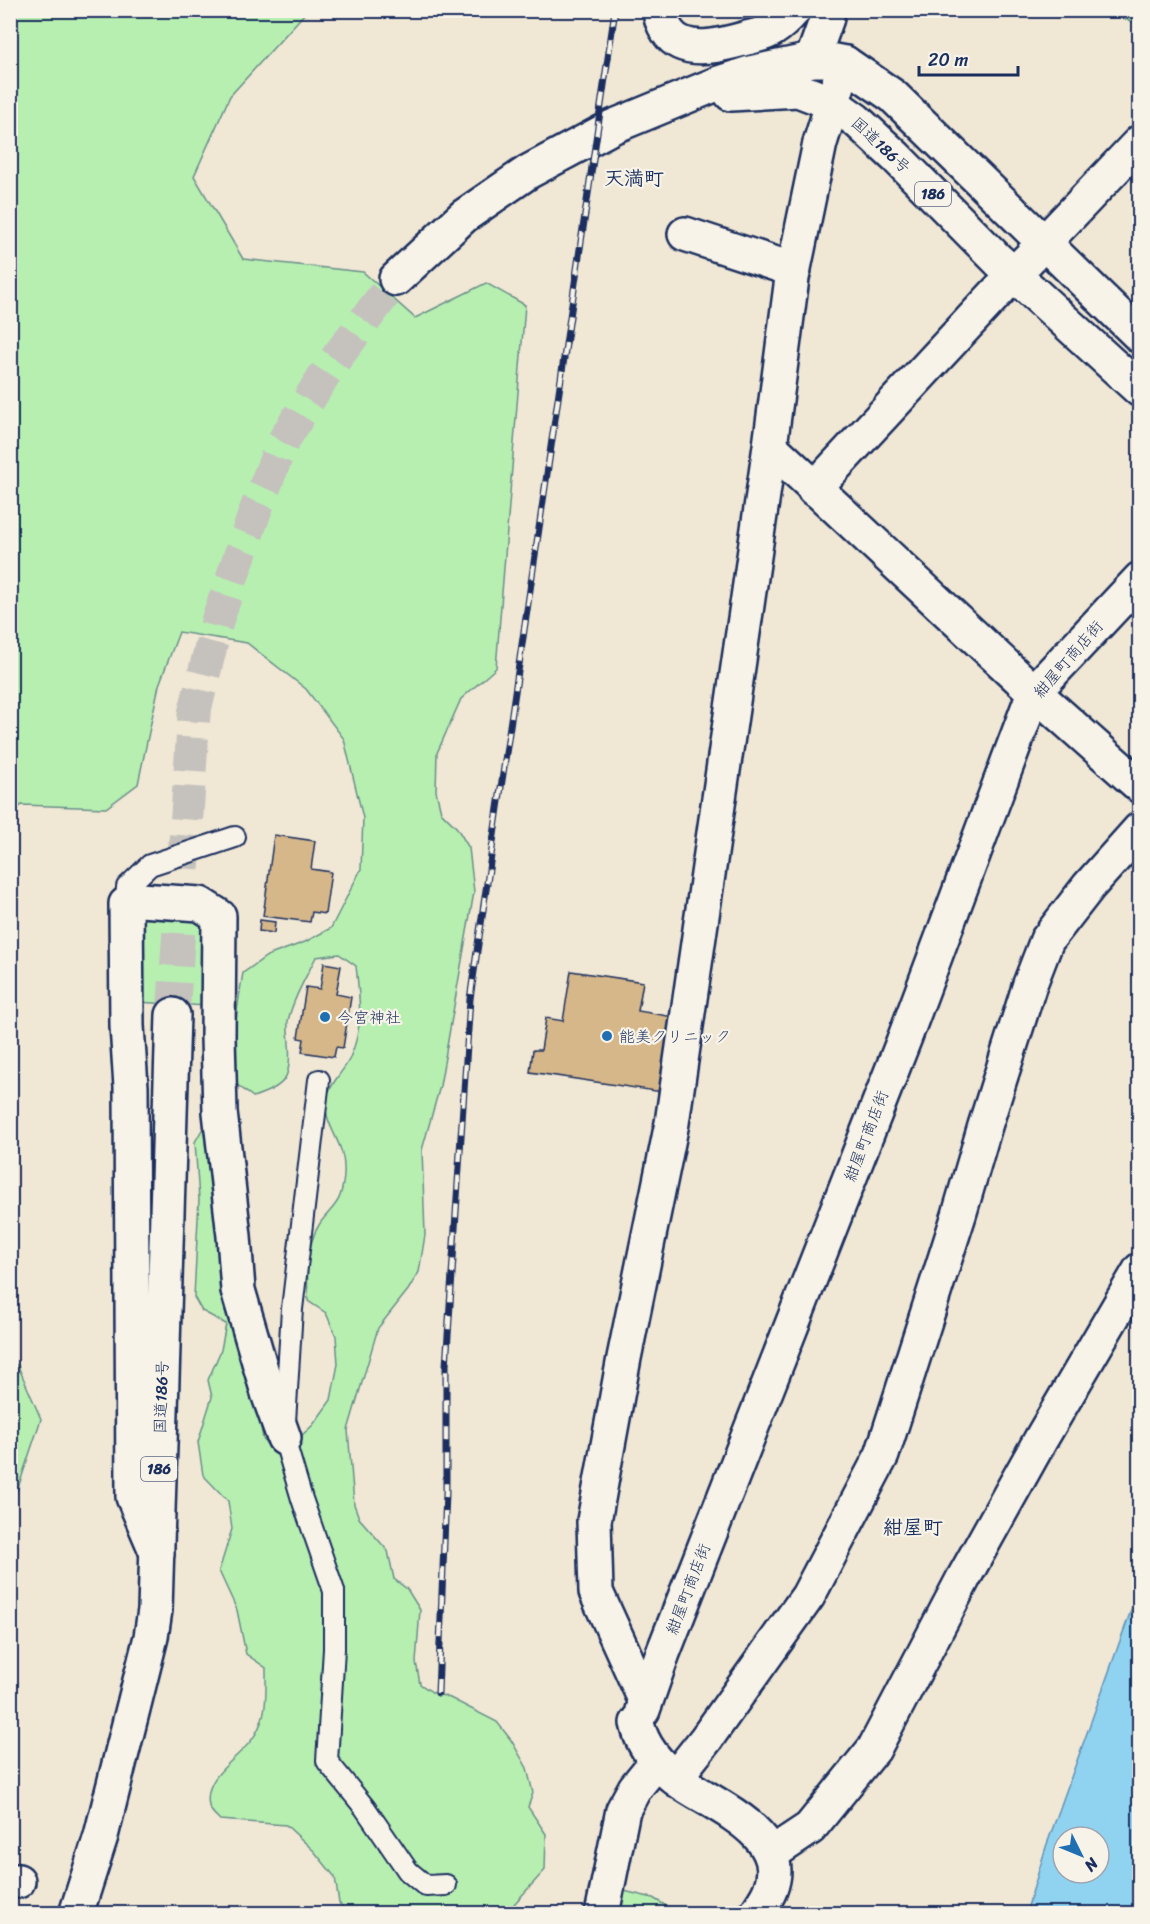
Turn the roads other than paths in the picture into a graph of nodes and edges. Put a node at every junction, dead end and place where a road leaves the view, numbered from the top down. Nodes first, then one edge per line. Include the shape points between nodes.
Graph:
1 (660, 10) edge
2 (794, 10) edge
3 (827, 13) edge
4 (812, 60) junction
5 (845, 63) junction
6 (687, 96) junction
7 (832, 103) junction
8 (1140, 142) edge
9 (685, 234) dead end
10 (1044, 243) junction
11 (794, 270) junction
12 (1014, 274) junction
13 (396, 279) tunnel mouth
14 (1140, 336) edge
15 (1140, 390) edge
16 (770, 446) junction
17 (814, 489) junction
18 (1140, 579) edge
19 (1034, 692) junction
20 (1140, 786) edge
21 (1140, 829) edge
22 (235, 837) dead end
23 (126, 904) junction
24 (173, 1015) tunnel mouth
25 (319, 1080) dead end
26 (1140, 1270) edge
27 (284, 1438) junction
28 (157, 1553) junction
29 (642, 1712) junction
30 (666, 1769) junction
31 (771, 1854) junction
32 (446, 1885) dead end
33 (76, 1914) edge
34 (602, 1914) edge
35 (756, 1914) edge

1 - 2 main road via 671,37 701,47 766,32
3 - 4 main road
4 - 5 main road, 国道186号 / 186
4 - 6 main road, 国道186号 / 186 via 750,73
5 - 7 main road
5 - 10 main road, 国道186号 / 186 via 893,96
6 - 7 main road, 国道186号 / 186 via 798,90
6 - 13 main road, 国道186号 / 186 via 612,127 528,172 464,216
7 - 11 main road via 820,142
7 - 12 main road, 国道186号 / 186 via 896,157
8 - 10 main road
9 - 11 main road
10 - 12 main road
10 - 14 main road, 国道186号 / 186
11 - 16 main road
12 - 15 main road, 国道186号 / 186
12 - 17 main road
16 - 17 main road
16 - 29 main road via 672,1123 594,1521 596,1592
17 - 19 main road
18 - 19 main road, 紺屋町商店街
19 - 20 main road
19 - 29 main road, 紺屋町商店街 via 901,1048
21 - 30 main road via 1047,940 882,1455 808,1596 706,1739
22 - 23 lane via 150,865 127,886
23 - 27 main road via 140,900 200,904 219,916 220,1112 238,1290
23 - 28 main road via 133,1497
24 - 28 main road, 国道186号 / 186
25 - 27 lane via 292,1309
26 - 31 main road via 1008,1499 874,1749 810,1828
27 - 32 lane via 334,1591 327,1761 408,1871 426,1886
28 - 33 main road, 国道186号 / 186 via 151,1637 101,1836
29 - 30 main road via 639,1734
30 - 31 main road via 745,1822
30 - 34 main road via 635,1788 623,1810
31 - 35 main road via 774,1875 770,1891

